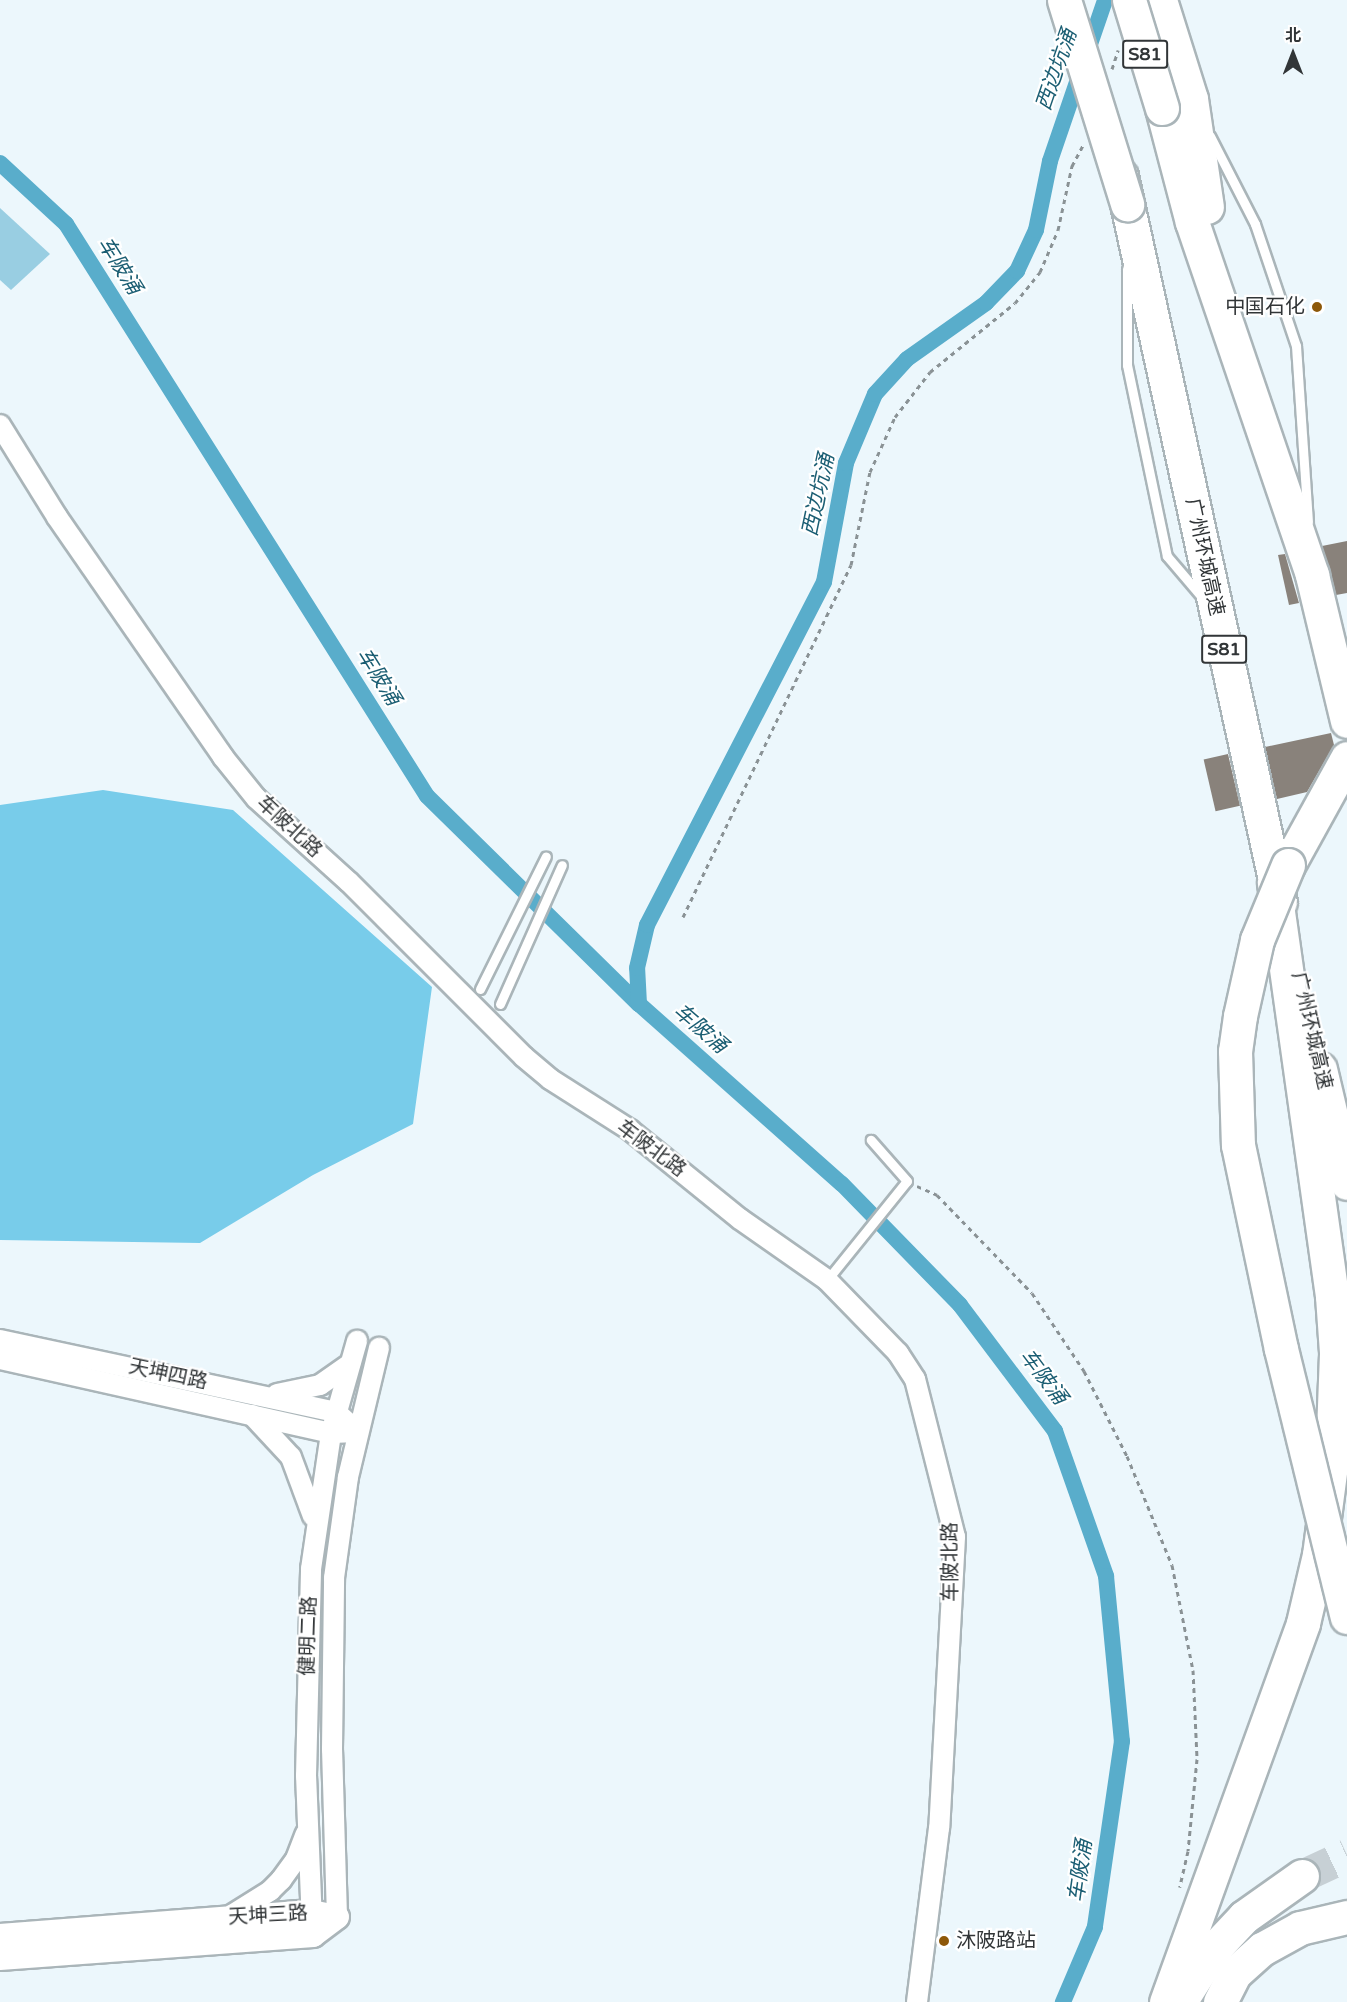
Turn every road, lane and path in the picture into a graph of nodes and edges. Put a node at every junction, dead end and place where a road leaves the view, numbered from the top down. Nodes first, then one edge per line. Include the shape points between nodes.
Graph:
1 (1064, 0) edge
2 (1081, 0) edge
3 (1129, 0) edge
4 (1160, 0) edge
5 (1120, 45) dead end
6 (1109, 78) dead end
7 (1177, 104) junction
8 (1097, 123) junction
9 (1127, 204) junction
10 (0, 426) edge
11 (1312, 575) junction
12 (1347, 721) edge
13 (1347, 758) edge
14 (546, 855) dead end
15 (562, 865) dead end
16 (1271, 866) junction
17 (683, 917) dead end
18 (480, 989) dead end
19 (500, 1004) dead end
20 (871, 1140) dead end
21 (907, 1181) junction
22 (1347, 1183) edge
23 (827, 1280) junction
24 (0, 1340) edge
25 (357, 1341) joint
26 (379, 1348) joint
27 (0, 1359) edge
28 (350, 1364) junction
29 (258, 1395) junction
30 (336, 1412) junction
31 (252, 1415) junction
32 (358, 1432) junction
33 (331, 1433) junction
34 (316, 1526) junction
35 (1347, 1617) edge
36 (308, 1827) junction
37 (1302, 1876) tunnel mouth
38 (1178, 1893) dead end
39 (337, 1917) joint
40 (1347, 1917) edge
41 (226, 1918) junction
42 (312, 1923) junction
43 (0, 1936) edge
44 (0, 1958) edge
45 (917, 2002) edge
46 (1166, 2002) edge
47 (1179, 2002) edge
48 (1220, 2002) edge

1 - 9 highway, bridge
2 - 8 highway, 广州环城高速 / S81
3 - 7 highway, S81, bridge
4 - 7 highway
5 - 6 path
7 - 11 highway, S81 via 1192,222
7 - 11 lane via 1255,224 1296,346
8 - 9 highway, 广州环城高速 / S81
8 - 17 path via 1072,166 1058,230 1040,272 1014,303 930,372 895,417 870,472 851,565
9 - 16 highway, 广州环城高速 / S81
10 - 23 street, 车陂北路 via 57,517 256,798 349,882 550,1079 630,1130 740,1219
11 - 12 highway, S81
13 - 35 highway, bridge via 1288,864 1257,940 1240,1016 1235,1084 1238,1145 1246,1191
14 - 18 lane
15 - 19 lane
16 - 22 highway, 广州环城高速 / S81
16 - 46 highway via 1332,1296 1336,1352 1332,1458 1319,1555 1303,1623
20 - 21 lane
21 - 23 lane
21 - 38 path via 937,1195 1032,1293 1084,1371 1127,1456 1172,1565 1193,1670 1197,1759 1188,1851
23 - 45 street, 车陂北路 via 898,1353 915,1379 956,1538 939,1828
24 - 29 street, 天坤四路
25 - 26 lane
25 - 28 street, 健明二路
26 - 32 street, 健明二路
27 - 31 street, 天坤四路
28 - 29 street via 307,1390
28 - 30 street, 健明二路
29 - 30 street, 天坤四路
30 - 32 street
30 - 33 street, 健明二路
31 - 33 street, 天坤四路
31 - 34 street via 299,1471
32 - 33 street, 天坤四路
32 - 39 street, 健明二路 via 338,1528 334,1578 332,1749
33 - 34 street, 健明二路
34 - 36 street, 健明二路 via 308,1652
36 - 41 street via 296,1859 281,1880
36 - 42 street, 健明二路
37 - 47 highway via 1244,1917 1213,1950
39 - 42 street, 天坤三路
40 - 48 highway via 1300,1928 1262,1949 1235,1974
41 - 42 street, 天坤三路
41 - 43 street, 天坤三路
42 - 44 street, 天坤三路

